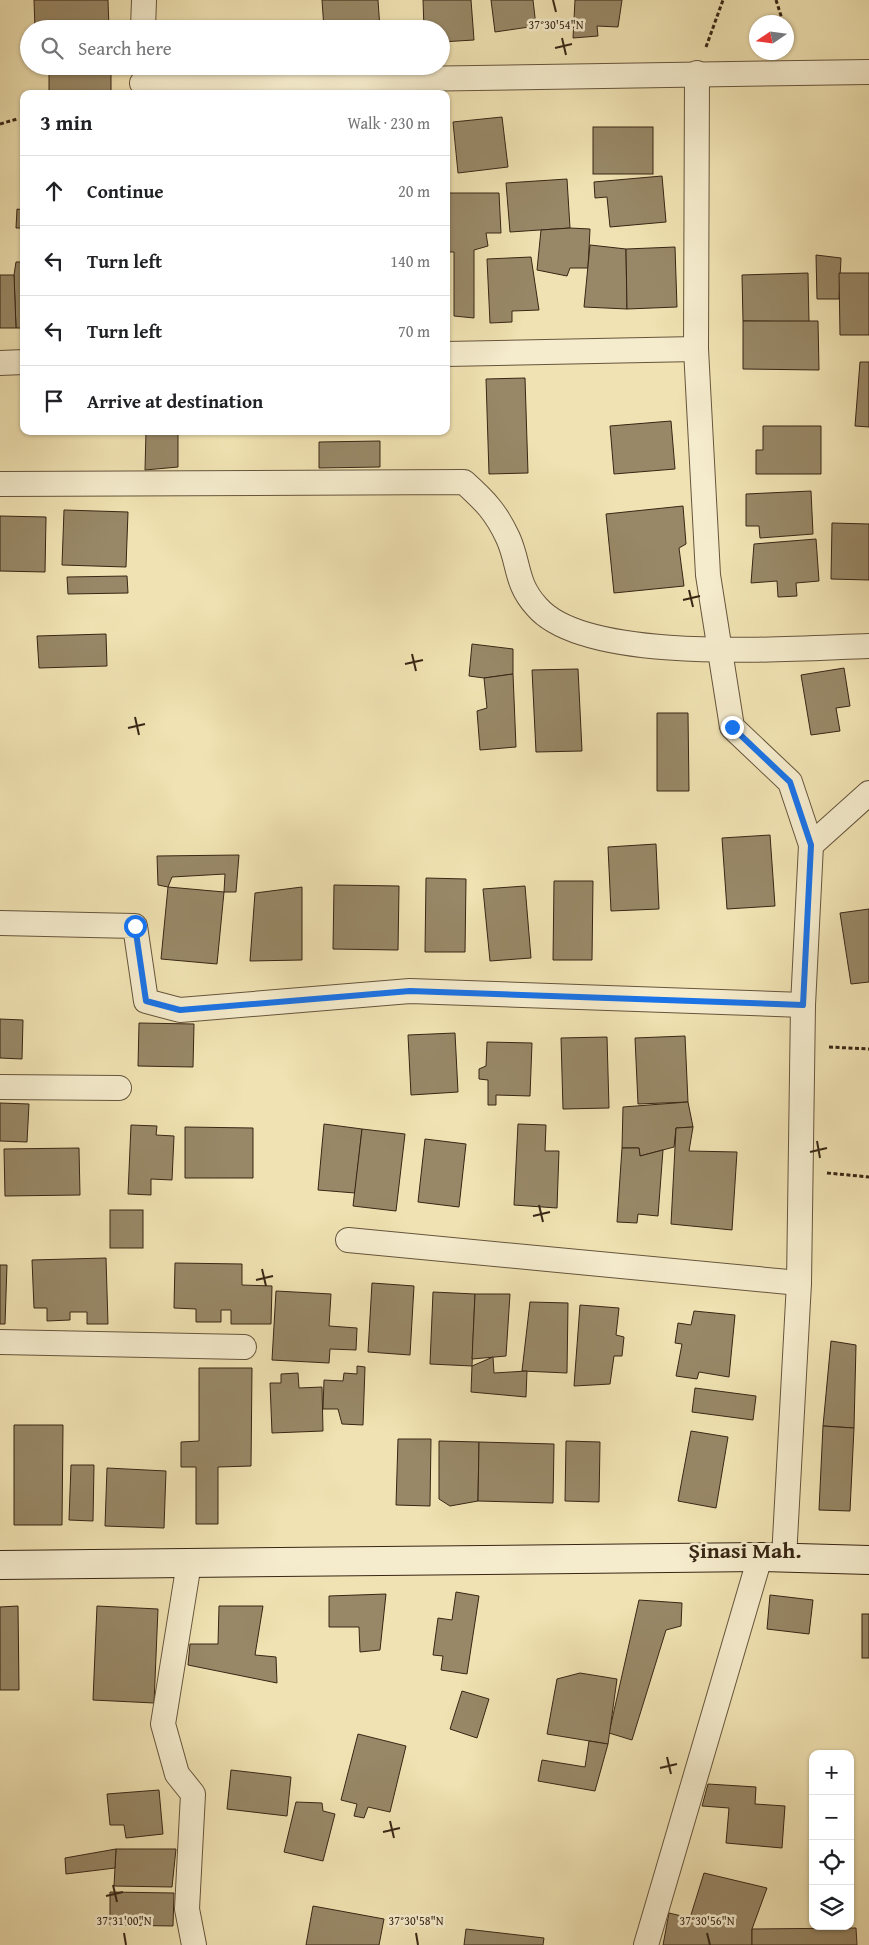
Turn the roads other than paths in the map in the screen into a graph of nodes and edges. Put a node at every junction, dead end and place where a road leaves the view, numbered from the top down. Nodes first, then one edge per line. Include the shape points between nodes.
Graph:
1 (144, 0) edge
2 (143, 20) edge
3 (869, 72) edge
4 (697, 73) junction
5 (142, 81) edge
6 (696, 349) junction
7 (450, 354) edge
8 (20, 362) edge
9 (0, 363) edge
10 (0, 484) edge
11 (869, 646) edge
12 (720, 650) junction
13 (869, 793) edge
14 (811, 845) junction
15 (0, 923) edge
16 (803, 1005) junction
17 (0, 1087) edge
18 (119, 1088) dead end
19 (348, 1240) dead end
20 (799, 1283) junction
21 (0, 1342) edge
22 (244, 1347) dead end
23 (772, 1557) junction
24 (869, 1560) edge
25 (189, 1563) junction
26 (0, 1565) edge
27 (194, 1945) edge
28 (646, 1945) edge

1 - 2 street
3 - 4 street
4 - 5 street
4 - 6 street
6 - 7 street
6 - 12 street via 708,575
8 - 9 street
10 - 12 street via 464,482 492,507 508,540 524,591 539,610 559,625 618,643
11 - 12 street
12 - 14 street via 732,727 790,782
13 - 14 street
14 - 16 street
15 - 16 street via 135,926 146,1001 180,1010 410,991
16 - 20 street
17 - 18 street
19 - 20 street
20 - 23 street
21 - 22 street
23 - 24 main road
23 - 25 main road
23 - 28 street
25 - 26 main road
25 - 27 street via 163,1724 176,1774 193,1794 187,1909

